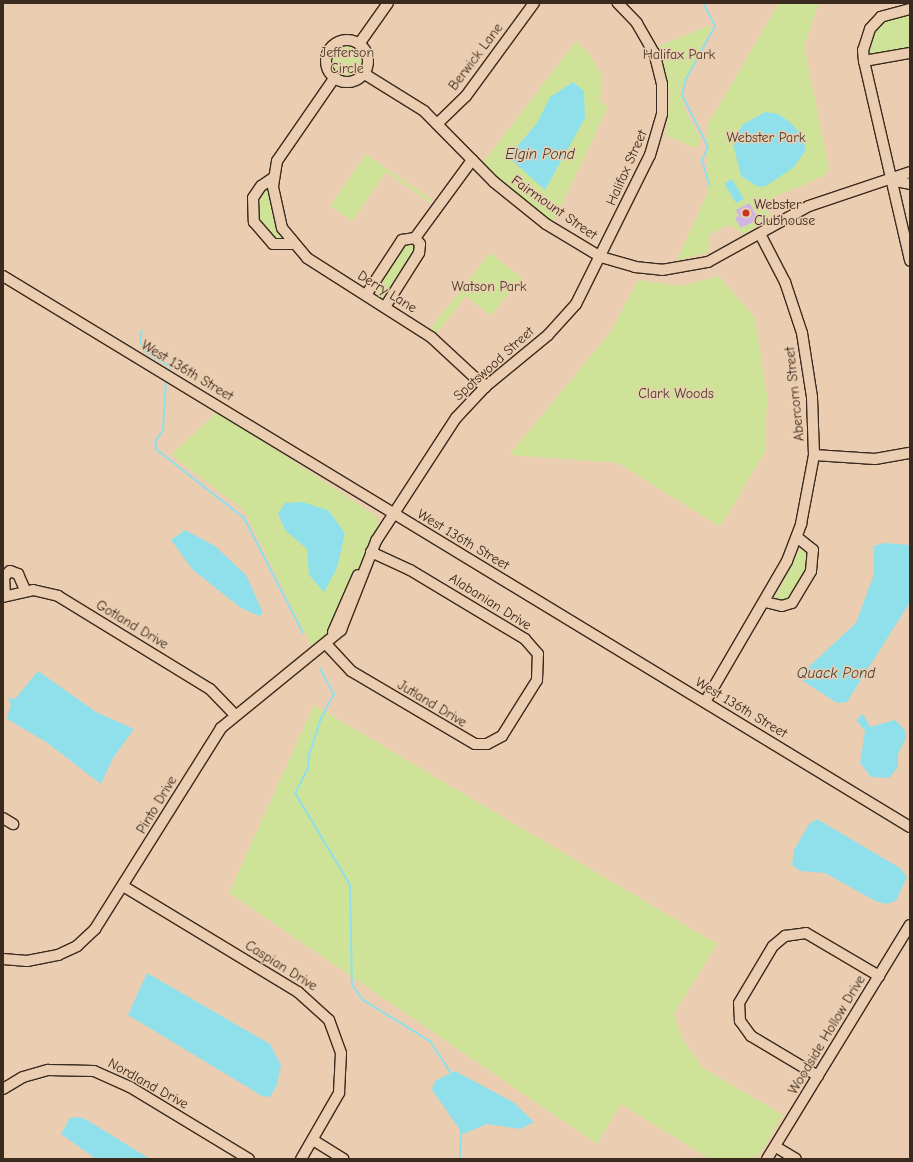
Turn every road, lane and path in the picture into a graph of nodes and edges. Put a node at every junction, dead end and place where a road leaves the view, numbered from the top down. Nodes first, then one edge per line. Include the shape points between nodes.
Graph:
1 (388, 3) edge
2 (534, 3) edge
3 (618, 3) edge
4 (910, 9) edge
5 (359, 44) junction
6 (910, 53) edge
7 (864, 61) junction
8 (363, 73) junction
9 (335, 77) junction
10 (437, 124) junction
11 (472, 160) junction
12 (910, 172) edge
13 (273, 178) junction
14 (891, 180) junction
15 (910, 184) edge
16 (760, 234) junction
17 (415, 238) junction
18 (292, 244) junction
19 (600, 257) junction
20 (910, 262) edge
21 (3, 276) edge
22 (366, 295) junction
23 (385, 307) junction
24 (485, 387) junction
25 (910, 453) edge
26 (814, 455) junction
27 (393, 514) junction
28 (797, 537) junction
29 (370, 556) junction
30 (25, 590) junction
31 (4, 596) edge
32 (765, 602) junction
33 (328, 642) junction
34 (705, 702) junction
35 (521, 707) joint
36 (234, 714) junction
37 (3, 818) edge
38 (13, 824) dead end
39 (910, 827) edge
40 (123, 886) junction
41 (910, 925) edge
42 (3, 959) edge
43 (879, 976) junction
44 (818, 1076) junction
45 (3, 1089) edge
46 (313, 1140) junction
47 (776, 1147) junction
48 (250, 1159) edge
49 (301, 1159) edge
50 (344, 1159) edge
51 (767, 1159) edge
52 (796, 1159) edge

1 - 5 street
2 - 10 street, Berwick Lane via 466,96
3 - 19 street, Halifax Street via 636,23 654,53 663,99 656,142
4 - 7 street via 888,13 875,23 866,36
5 - 8 street via 366,55
5 - 9 street via 341,41 330,48 326,62
6 - 7 street
7 - 14 street
8 - 9 street via 351,81
8 - 10 street, Fairmount Street via 413,103
9 - 13 street via 282,150
10 - 11 street, Fairmount Street
11 - 17 street
11 - 19 street, Fairmount Street via 523,207
12 - 14 street, Fairmount Street
13 - 18 street, Derry Lane via 278,219
13 - 18 street via 261,186 253,198 254,222 273,244
14 - 15 street
14 - 16 street, Fairmount Street via 809,206
14 - 20 street
16 - 19 street, Fairmount Street via 708,262 677,268 635,267
16 - 26 street, Abercorn Street via 785,282 802,333 812,397
17 - 22 street via 402,240
17 - 23 street via 420,244 419,253
18 - 22 street, Derry Lane via 314,263
19 - 24 street, Spotswood Street via 568,315
21 - 27 street, West 136th Street
22 - 23 street, Derry Lane
23 - 24 street, Derry Lane via 441,345
24 - 27 street, Spotswood Street via 443,435
25 - 26 street via 875,459
26 - 28 street, Abercorn Street
27 - 29 street, Pinto Drive
27 - 34 street, West 136th Street
28 - 32 street, Abercorn Street
28 - 32 street via 813,550 811,571 792,603 782,606
29 - 33 street, Pinto Drive via 368,568 341,630
29 - 35 street, Alabanian Drive via 410,570 535,648 540,659 539,676
30 - 31 street, Gotland Drive
30 - 31 street via 18,574 10,571 4,577
30 - 36 street, Gotland Drive via 58,596 210,689
32 - 34 street, Abercorn Street
33 - 35 street, Jutland Drive via 351,671 470,743 482,745 498,740
33 - 36 street, Pinto Drive
34 - 39 street, West 136th Street
36 - 40 street, Pinto Drive via 214,736
37 - 38 street
40 - 42 street, Pinto Drive via 102,921 77,946 38,960
40 - 46 street, Caspian Drive via 298,992 329,1020 341,1053 341,1079 334,1105
41 - 43 street, Woodside Hollow Drive
43 - 44 street, Woodside Hollow Drive
43 - 44 street via 806,933 785,936 766,959 739,1004 742,1026 751,1036
44 - 47 street, Woodside Hollow Drive
45 - 48 street, Nordland Drive via 23,1077 48,1070 94,1071 130,1087
46 - 49 street, Caspian Drive
46 - 50 street
47 - 51 street, Woodside Hollow Drive
47 - 52 street

